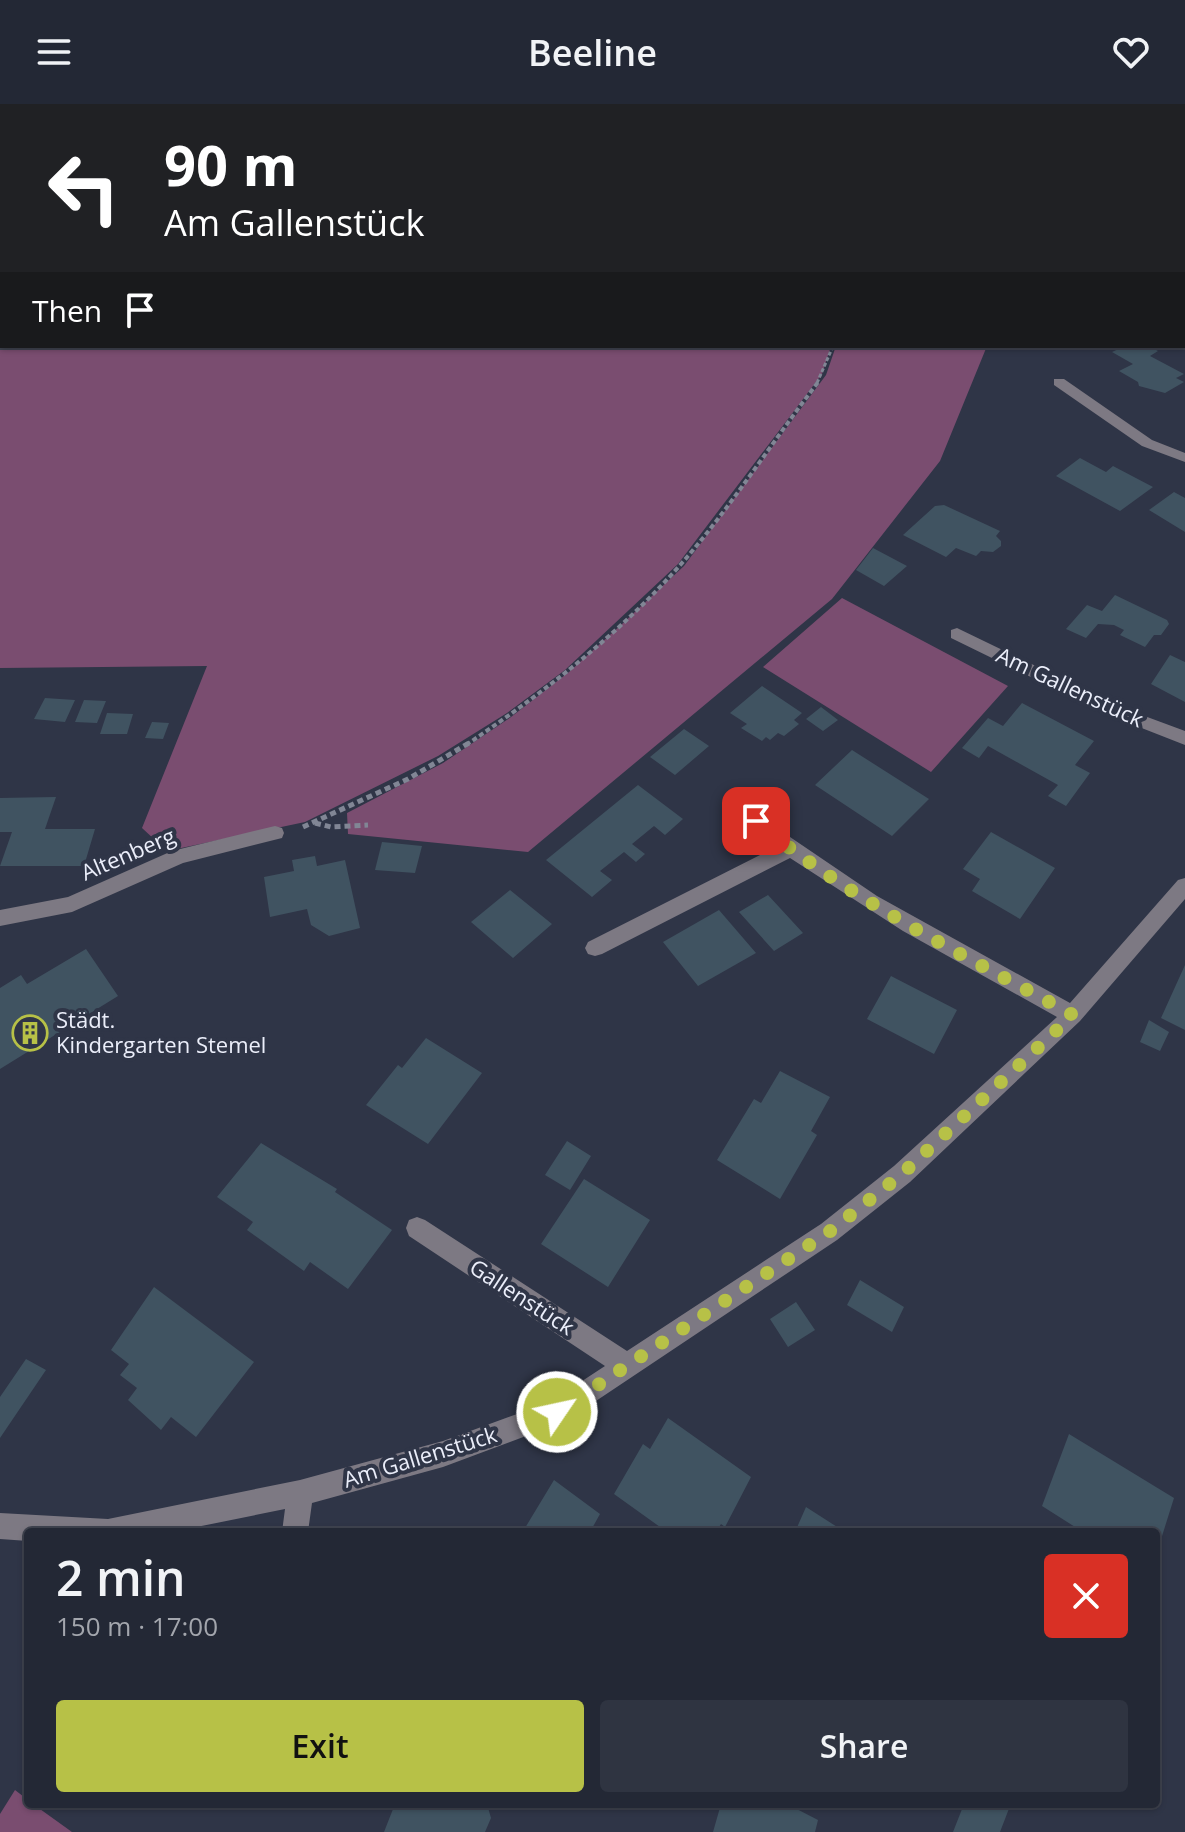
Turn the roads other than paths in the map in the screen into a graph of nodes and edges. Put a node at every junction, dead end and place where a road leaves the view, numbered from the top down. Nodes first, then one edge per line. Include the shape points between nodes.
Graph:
1 (1059, 382) dead end
2 (1185, 458) edge
3 (957, 634) dead end
4 (1185, 738) edge
5 (756, 821) dead end
6 (275, 833) road end
7 (790, 849) junction
8 (1185, 886) edge
9 (0, 918) edge
10 (595, 948) dead end
11 (1073, 1015) junction
12 (417, 1228) dead end
13 (626, 1365) junction
14 (300, 1493) junction
15 (0, 1526) edge
16 (36, 1528) edge
17 (128, 1528) edge
18 (296, 1528) edge

1 - 2 street via 1147,443
3 - 4 street, Am Gallenstück via 1117,712
5 - 7 street
6 - 9 street, Altenberg via 179,856 72,904
7 - 10 street
7 - 11 street via 874,906
8 - 11 street, Am Gallenstück
11 - 13 street, Am Gallenstück via 902,1174 829,1232
12 - 13 street, Gallenstück
13 - 14 street, Am Gallenstück via 557,1412 443,1454
14 - 17 street, Am Gallenstück
14 - 18 street
15 - 16 street, Am Gallenstück

